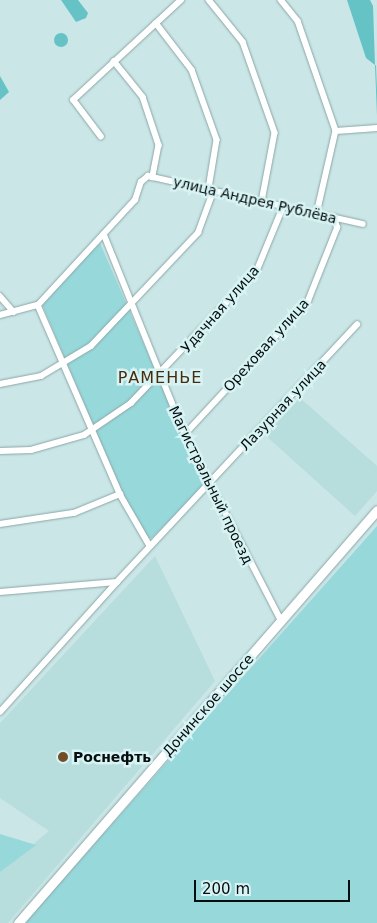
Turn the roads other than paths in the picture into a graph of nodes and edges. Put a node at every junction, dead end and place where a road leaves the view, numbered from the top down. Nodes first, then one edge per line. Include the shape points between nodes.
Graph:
1 (181, 0) edge
2 (209, 0) edge
3 (281, 0) edge
4 (156, 22) junction
5 (114, 61) junction
6 (374, 128) edge
7 (336, 131) junction
8 (101, 137) dead end
9 (150, 177) junction
10 (211, 191) junction
11 (262, 202) junction
12 (283, 208) junction
13 (317, 214) junction
14 (334, 217) junction
15 (363, 224) dead end
16 (104, 234) junction
17 (0, 296) edge
18 (38, 304) junction
19 (132, 306) junction
20 (14, 312) junction
21 (0, 315) edge
22 (357, 325) dead end
23 (65, 366) junction
24 (159, 378) junction
25 (0, 384) edge
26 (90, 430) junction
27 (184, 434) junction
28 (0, 451) edge
29 (208, 484) junction
30 (120, 494) junction
31 (377, 510) edge
32 (0, 524) edge
33 (150, 546) junction
34 (118, 582) junction
35 (0, 592) edge
36 (281, 620) junction
37 (0, 712) edge
38 (18, 923) edge

1 - 4 street
2 - 11 street via 243,42 275,133
3 - 7 street via 298,21
4 - 5 street
4 - 10 street via 192,70 217,140
5 - 8 street via 74,100
5 - 9 street via 146,105 159,145
6 - 7 street
7 - 13 street
9 - 10 street, улица Андрея Рублёва
9 - 16 street via 135,200
10 - 11 street, улица Андрея Рублёва
10 - 19 street via 198,233
11 - 12 street, улица Андрея Рублёва
12 - 13 street, улица Андрея Рублёва
12 - 24 street, Удачная улица via 258,270
13 - 14 street, улица Андрея Рублёва
14 - 15 street, улица Андрея Рублёва
14 - 27 street, Ореховая улица via 337,228 308,301
16 - 18 street
16 - 19 street, Магистральный проезд
17 - 20 street
18 - 20 street
18 - 23 street
19 - 23 street
19 - 24 street, Магистральный проезд
20 - 21 street
22 - 29 street, Лазурная улица
23 - 25 street via 25,381
23 - 26 street
24 - 26 street, Удачная улица
24 - 27 street, Магистральный проезд
26 - 28 street, Удачная улица via 31,450
26 - 30 street
27 - 29 street, Магистральный проезд
29 - 33 street, Лазурная улица
29 - 36 street, Магистральный проезд
30 - 32 street via 74,513
30 - 33 street
31 - 36 main road, Донинское шоссе
33 - 34 street, Лазурная улица
34 - 35 street
34 - 37 street, Лазурная улица
36 - 38 main road, Донинское шоссе

